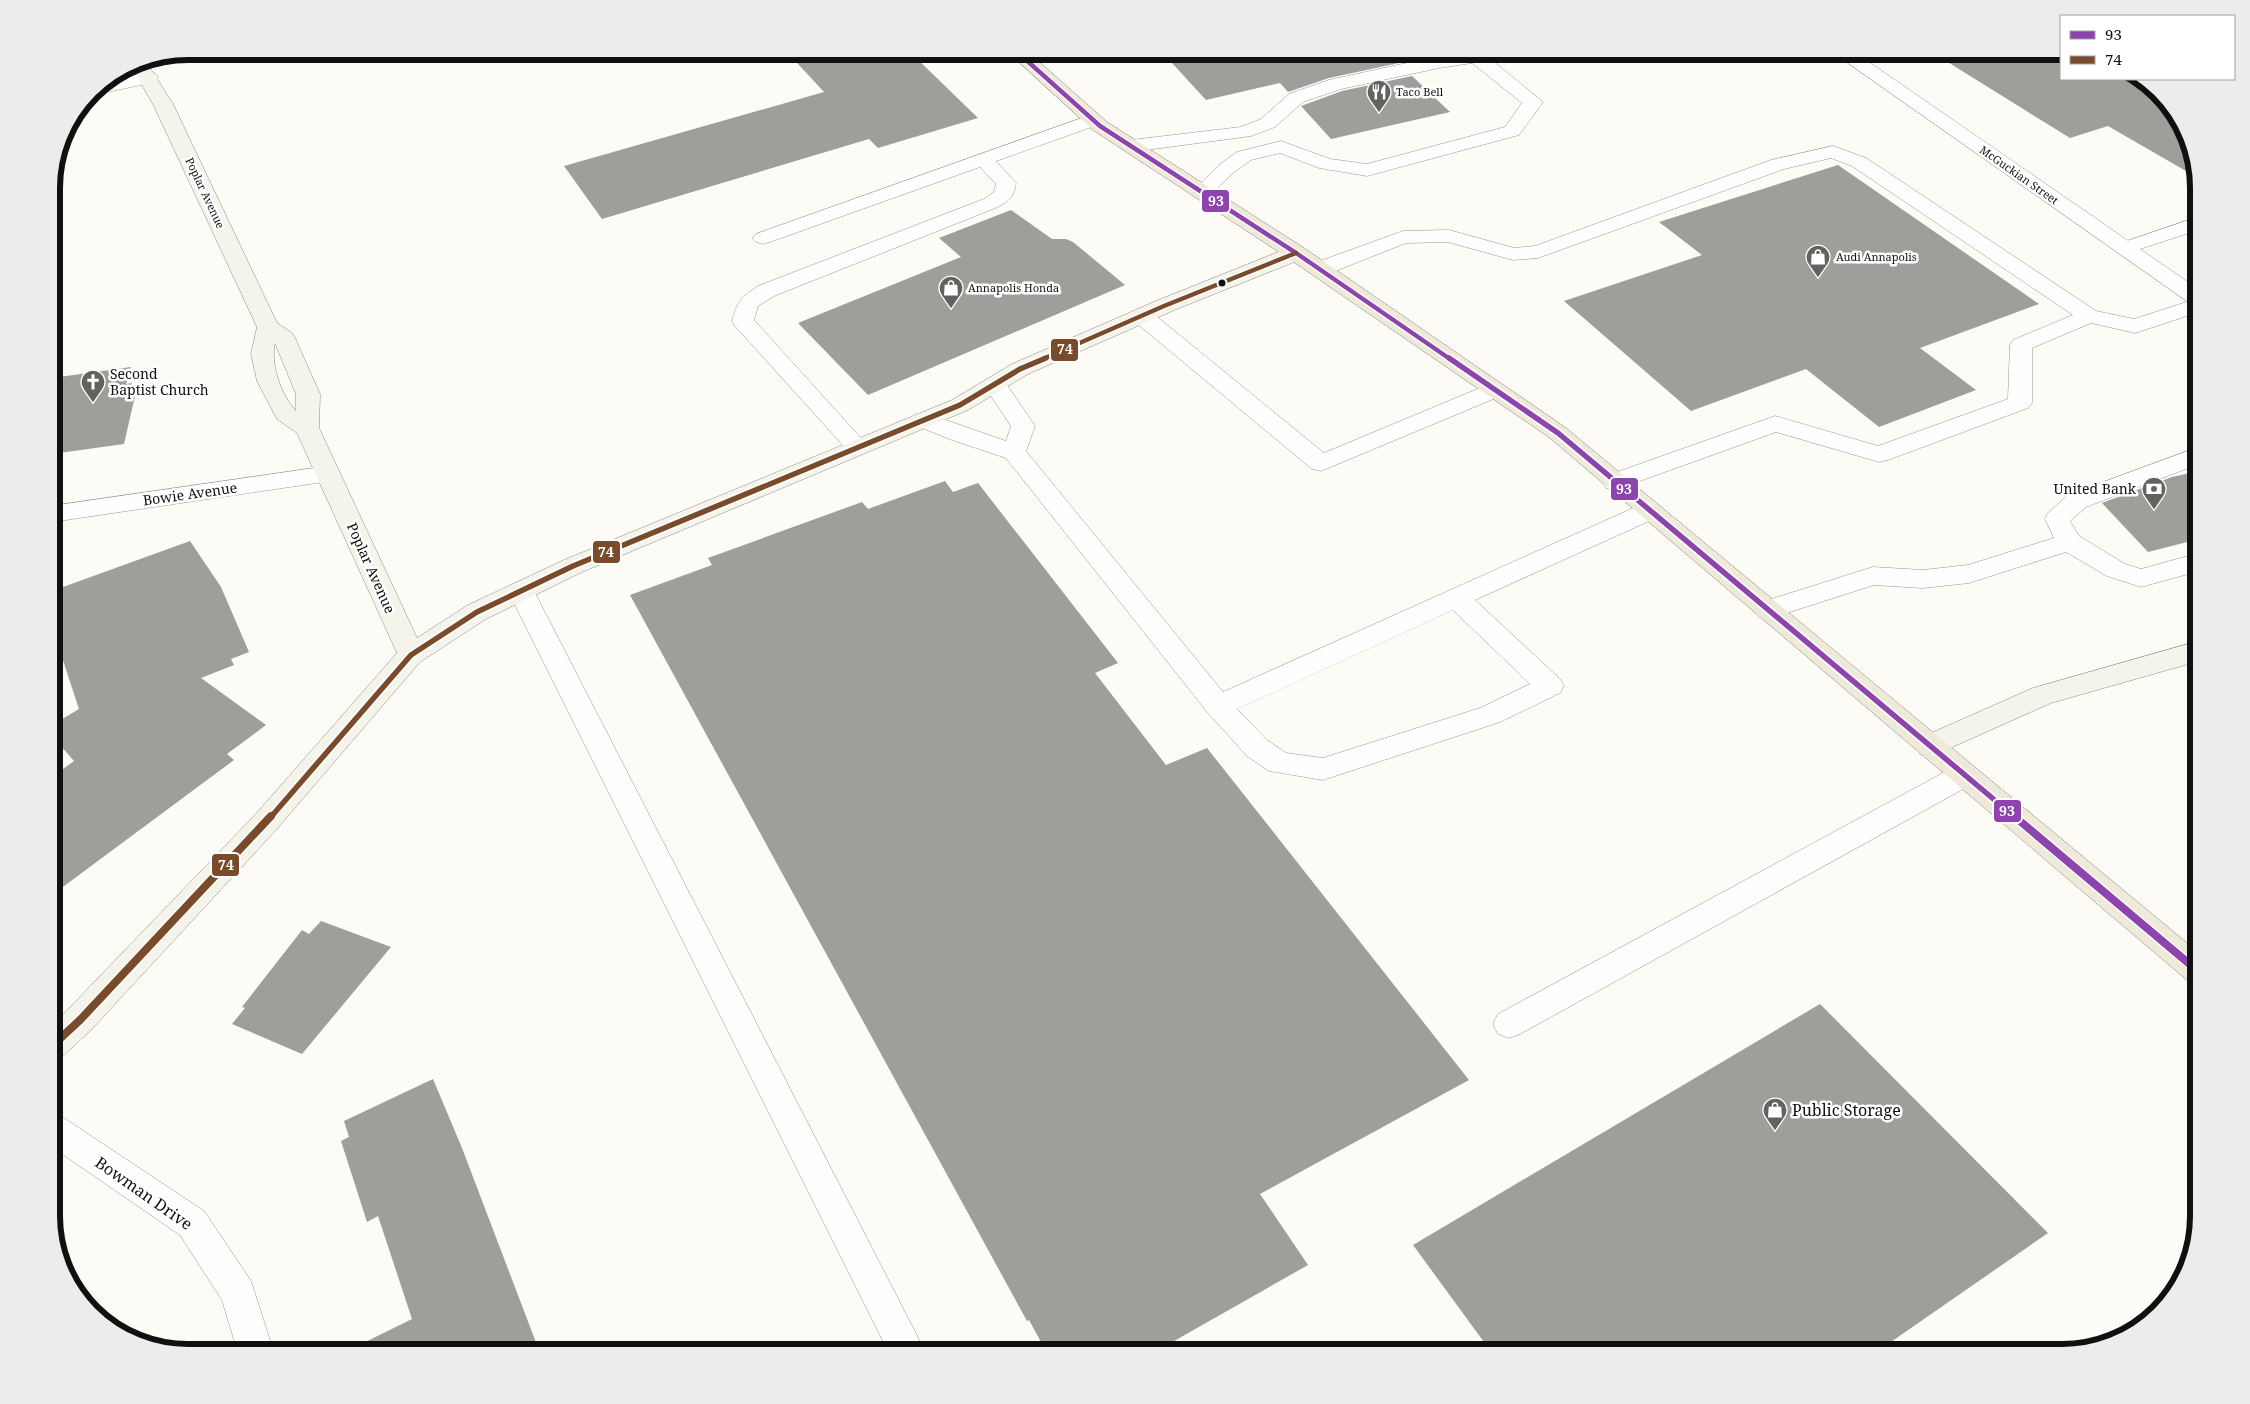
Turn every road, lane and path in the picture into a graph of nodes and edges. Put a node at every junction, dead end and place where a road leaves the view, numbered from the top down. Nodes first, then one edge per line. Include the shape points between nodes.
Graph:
1 (1026, 60) edge
2 (1454, 60) edge
3 (1480, 60) edge
4 (1853, 60) edge
5 (143, 70) edge
6 (123, 78) edge
7 (1093, 120) junction
8 (1264, 124) junction
9 (1131, 146) junction
10 (1281, 147) junction
11 (983, 159) junction
12 (1202, 192) junction
13 (2190, 226) edge
14 (763, 238) dead end
15 (2125, 248) junction
16 (1296, 252) junction
17 (1320, 269) junction
18 (2190, 293) edge
19 (2190, 307) edge
20 (1142, 316) junction
21 (2089, 316) junction
22 (268, 327) junction
23 (995, 384) junction
24 (1495, 390) junction
25 (923, 420) junction
26 (307, 428) junction
27 (857, 447) junction
28 (1014, 452) junction
29 (2190, 458) edge
30 (328, 474) junction
31 (1615, 482) junction
32 (1649, 510) junction
33 (60, 513) edge
34 (2069, 542) junction
35 (2190, 565) edge
36 (522, 591) junction
37 (1456, 598) junction
38 (1768, 610) junction
39 (2190, 654) edge
40 (411, 655) junction
41 (1218, 706) junction
42 (1930, 746) junction
43 (1964, 775) junction
44 (2190, 964) edge
45 (1509, 1024) dead end
46 (60, 1038) edge
47 (60, 1134) edge
48 (253, 1344) edge
49 (903, 1344) edge

1 - 7 main road
2 - 8 street via 1336,84 1296,98
3 - 10 street via 1533,102 1512,131 1367,170 1326,164
4 - 15 street, McGuckian Street
5 - 6 street
5 - 22 street, Poplar Avenue via 167,113
7 - 9 main road
7 - 11 street
8 - 9 street via 1244,132
8 - 10 street
9 - 12 main road
10 - 12 street via 1244,156
11 - 14 street
11 - 27 street via 1006,184 1004,195 998,199 766,291 748,303 743,322
12 - 16 main road
13 - 15 street
15 - 18 street, McGuckian Street
16 - 17 main road
16 - 20 street
17 - 21 street via 1402,237 1449,236 1513,254 1538,252 1778,164 1833,152 1859,162
17 - 24 main road
19 - 21 street via 2135,326
20 - 23 street
20 - 24 street via 1321,463
21 - 31 street via 2021,345 2020,403 1880,454 1774,424
22 - 26 street, Poplar Avenue via 284,338 308,394
22 - 26 street via 262,344 265,373 288,418
23 - 25 street via 960,405
23 - 28 street via 1023,426
24 - 31 main road via 1558,433
25 - 27 street
25 - 28 street
26 - 30 street, Poplar Avenue
27 - 36 street via 573,566
28 - 41 street
29 - 34 street via 2077,501 2057,519
30 - 33 street, Bowie Avenue
30 - 40 street, Poplar Avenue
31 - 32 main road
32 - 37 street
32 - 38 main road
34 - 35 street via 2116,570 2142,578
34 - 38 street via 1969,574 1923,579 1873,576
36 - 40 street via 477,612
36 - 49 street
37 - 41 street
37 - 41 street via 1550,686 1490,716 1323,769 1279,763 1257,748
38 - 42 main road
39 - 42 street via 2043,695
40 - 46 street via 265,823
42 - 43 main road
43 - 44 main road
43 - 45 street
47 - 48 street, Bowman Drive via 192,1223 238,1292

